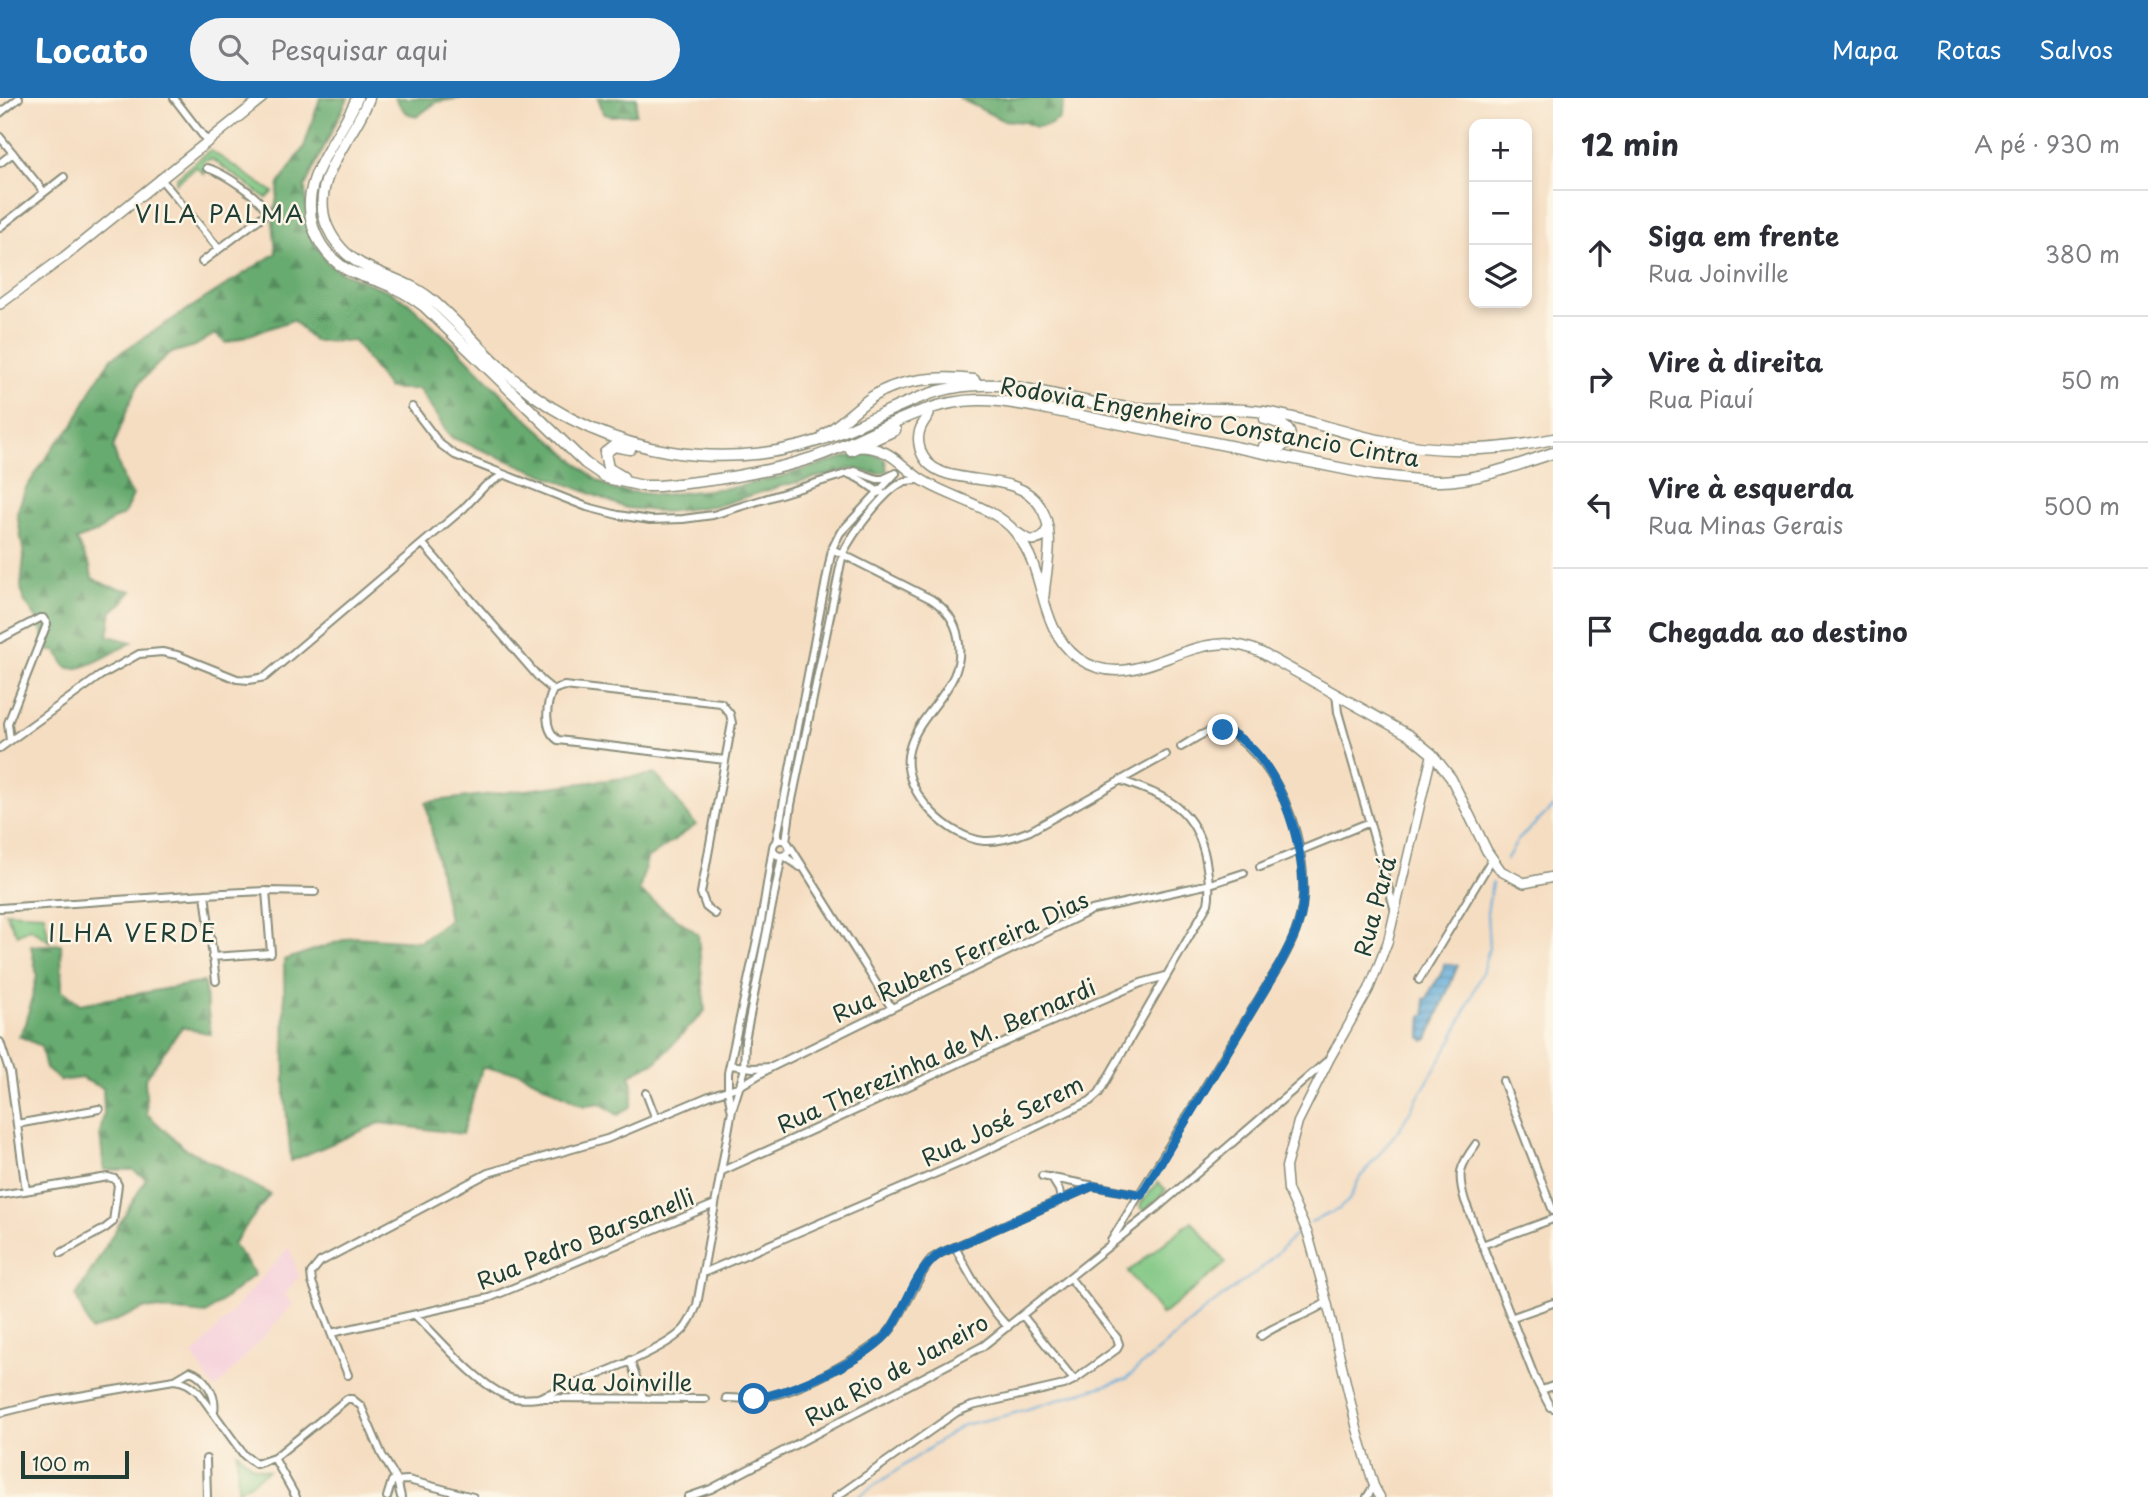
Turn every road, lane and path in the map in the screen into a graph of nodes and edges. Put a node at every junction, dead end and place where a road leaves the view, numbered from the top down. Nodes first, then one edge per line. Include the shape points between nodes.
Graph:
1 (19, 98) edge
2 (174, 98) edge
3 (262, 98) edge
4 (354, 98) edge
5 (369, 98) edge
6 (0, 113) edge
7 (1, 137) edge
8 (207, 141) junction
9 (13, 153) junction
10 (0, 163) edge
11 (207, 168) dead end
12 (64, 177) dead end
13 (160, 178) junction
14 (44, 192) junction
15 (0, 227) edge
16 (219, 249) junction
17 (202, 262) dead end
18 (0, 304) edge
19 (993, 385) junction
20 (911, 398) junction
21 (412, 407) dead end
22 (929, 415) junction
23 (1086, 417) junction
24 (1112, 422) junction
25 (1553, 439) edge
26 (814, 442) junction
27 (858, 447) junction
28 (1553, 453) edge
29 (898, 459) junction
30 (758, 472) junction
31 (895, 473) junction
32 (848, 474) junction
33 (503, 475) junction
34 (922, 480) junction
35 (872, 488) junction
36 (880, 492) junction
37 (889, 494) junction
38 (869, 504) junction
39 (1048, 527) junction
40 (1013, 530) junction
41 (423, 544) junction
42 (832, 549) junction
43 (843, 553) junction
44 (1044, 598) junction
45 (2, 636) edge
46 (553, 690) junction
47 (1335, 694) junction
48 (10, 741) junction
49 (1181, 747) dead end
50 (0, 748) edge
51 (1432, 754) junction
52 (1166, 755) dead end
53 (725, 760) junction
54 (1120, 780) junction
55 (1370, 822) junction
56 (787, 842) junction
57 (775, 844) junction
58 (1300, 851) junction
59 (783, 856) junction
60 (1492, 859) junction
61 (1260, 867) dead end
62 (770, 871) junction
63 (805, 871) junction
64 (779, 873) junction
65 (1244, 873) dead end
66 (1553, 877) edge
67 (1210, 884) junction
68 (266, 891) junction
69 (314, 892) dead end
70 (205, 894) junction
71 (0, 908) edge
72 (1395, 911) junction
73 (715, 914) dead end
74 (212, 957) junction
75 (1166, 976) junction
76 (1419, 979) dead end
77 (216, 981) dead end
78 (891, 1007) junction
79 (0, 1042) edge
80 (1330, 1058) junction
81 (730, 1065) junction
82 (744, 1066) junction
83 (772, 1067) junction
84 (1503, 1081) dead end
85 (727, 1082) junction
86 (740, 1086) junction
87 (728, 1091) junction
88 (646, 1093) dead end
89 (709, 1096) junction
90 (99, 1110) dead end
91 (732, 1110) junction
92 (656, 1119) junction
93 (17, 1124) junction
94 (1476, 1144) dead end
95 (722, 1171) junction
96 (1042, 1176) dead end
97 (1051, 1177) junction
98 (1093, 1186) junction
99 (26, 1191) junction
100 (0, 1195) edge
101 (1141, 1195) junction
102 (1061, 1199) junction
103 (715, 1204) junction
104 (1553, 1211) edge
105 (1553, 1219) edge
106 (1482, 1245) junction
107 (1108, 1246) junction
108 (955, 1247) junction
109 (61, 1253) dead end
110 (703, 1273) junction
111 (1070, 1278) junction
112 (1327, 1302) junction
113 (1553, 1303) edge
114 (415, 1315) junction
115 (1023, 1316) junction
116 (1513, 1317) junction
117 (1008, 1327) junction
118 (331, 1333) junction
119 (1261, 1336) dead end
120 (630, 1360) junction
121 (348, 1375) dead end
122 (1074, 1380) junction
123 (174, 1381) junction
124 (1553, 1386) edge
125 (1542, 1390) junction
126 (643, 1397) junction
127 (538, 1398) junction
128 (726, 1398) dead end
129 (705, 1399) dead end
130 (1553, 1408) edge
131 (214, 1411) junction
132 (1, 1412) edge
133 (274, 1458) junction
134 (206, 1459) dead end
135 (397, 1480) junction
136 (412, 1480) junction
137 (1374, 1486) junction
138 (705, 1494) edge
139 (400, 1496) edge
140 (207, 1497) edge
141 (296, 1497) edge
142 (387, 1497) edge
143 (472, 1497) edge
144 (688, 1497) edge
145 (836, 1497) edge
146 (1367, 1497) edge
147 (1380, 1497) edge

1 - 6 street
2 - 8 street
3 - 8 main road
4 - 30 main road, Rodovia Engenheiro Constancio Cintra via 310,192 316,235 335,261 424,306 568,449 607,478 659,486
5 - 26 main road, Rodovia Engenheiro Constancio Cintra via 324,188 324,216 334,241 346,253 426,295 515,381 554,410 600,433 654,449 707,456 755,454
7 - 9 street
8 - 13 main road
9 - 10 street
9 - 14 street
11 - 16 street via 219,171 267,210
12 - 14 street
13 - 16 street
13 - 18 main road
14 - 15 street
16 - 17 street
19 - 20 main road, Rodovia Engenheiro Constancio Cintra via 955,387
19 - 25 main road, Rodovia Engenheiro Constancio Cintra via 1110,406 1289,416 1417,447 1485,449
19 - 26 main road via 937,379 885,390
20 - 24 main road via 999,391 1124,413 1251,416 1282,423 1289,438 1277,448 1134,421
20 - 26 main road, Rodovia Engenheiro Constancio Cintra
21 - 33 street via 445,448
22 - 23 main road via 988,405
22 - 27 main road
22 - 39 main road via 918,434 929,466 1021,489 1041,506
23 - 24 main road, Rodovia Engenheiro Constancio Cintra
23 - 30 main road, Rodovia Engenheiro Constancio Cintra via 995,401 949,402 814,457
24 - 28 main road, Rodovia Engenheiro Constancio Cintra via 1418,480 1485,475
26 - 30 main road via 783,456 736,461 682,460 614,446 605,458 608,468 626,479 663,481
27 - 29 main road via 883,450
27 - 30 main road via 792,470
29 - 31 street
29 - 34 main road
31 - 32 street via 883,479 859,471
31 - 36 street
32 - 33 street via 727,511 666,520 603,512
32 - 35 street
33 - 41 street
34 - 37 street via 906,481
34 - 40 main road via 996,516
35 - 36 street
35 - 38 street
36 - 37 street
36 - 38 street
37 - 43 street via 860,524
38 - 42 street via 840,533
39 - 40 main road via 1043,537 1035,540
39 - 44 main road
40 - 44 main road via 1034,565
41 - 46 street
41 - 48 street via 265,677 231,678 162,652 132,657
42 - 43 street
42 - 57 street
43 - 54 street via 931,599 954,621 960,662 953,681 910,744 907,759 918,795 946,824 981,841 1013,837
43 - 56 street
44 - 47 main road via 1063,644 1099,668 1141,668 1204,647 1237,645 1262,653
45 - 48 street via 40,618 45,620 47,628 8,723
46 - 53 street via 547,724 558,740
46 - 53 street via 564,686 721,704 732,719
47 - 51 main road via 1409,735
47 - 55 street
48 - 50 street
49 - 58 street via 1206,733 1232,733 1272,777
51 - 60 main road via 1451,778
51 - 72 street, Rua Pará
52 - 54 street
53 - 73 street via 701,893 706,907
54 - 67 street via 1165,800 1192,820 1202,841
55 - 58 street
55 - 72 street
56 - 57 street via 781,839
56 - 59 street via 789,850
56 - 63 street
57 - 59 street via 775,852
57 - 62 street
58 - 61 street
58 - 101 street via 1303,897 1295,936
59 - 63 street
59 - 64 street
60 - 66 main road via 1518,881
60 - 76 street
62 - 64 street
62 - 81 street
63 - 78 street
64 - 82 street via 745,1040
65 - 67 street, Rua Rubens Ferreira Dias
67 - 75 street, Rua José Serem via 1208,904
67 - 78 street, Rua Rubens Ferreira Dias via 1093,910
68 - 69 street
68 - 70 street
68 - 74 street via 271,953
70 - 71 street
70 - 74 street
72 - 80 street, Rua Pará via 1369,989
74 - 77 street
75 - 95 street, Rua Therezinha de M. Bernardi via 1030,1031
75 - 110 street, Rua José Serem via 1099,1093 1090,1101 960,1163
78 - 83 street, Rua Rubens Ferreira Dias
79 - 93 street
80 - 107 street, Rua Rio de Janeiro
80 - 112 street, Rua Pará via 1298,1122 1286,1167 1288,1190 1308,1234
81 - 82 street
81 - 85 street
82 - 83 street
82 - 86 street
83 - 86 street, Rua Rubens Ferreira Dias
84 - 104 street
85 - 87 street
85 - 89 street
86 - 87 street, Rua Rubens Ferreira Dias
86 - 91 street
87 - 89 street
87 - 91 street
88 - 92 street
89 - 92 street
90 - 93 street
91 - 95 street
92 - 118 street via 579,1148 488,1173 320,1262 311,1273 312,1282
93 - 99 street
94 - 106 street via 1461,1164 1460,1182
95 - 103 street
96 - 97 street
97 - 98 street
97 - 102 street
98 - 101 street
98 - 102 street, Rua Joinville
99 - 100 street
99 - 109 street via 115,1179 113,1222
101 - 107 street
102 - 108 street, Rua Joinville
103 - 110 street
103 - 114 street, Rua Pedro Barsanelli via 507,1292
105 - 106 street
106 - 116 street
107 - 111 street, Rua Rio de Janeiro
108 - 117 street via 991,1309
108 - 128 street, Rua Joinville via 931,1259 890,1331 860,1355 777,1395
110 - 120 street via 697,1305 684,1329
111 - 115 street, Rua Rio de Janeiro
111 - 122 street via 1119,1343
112 - 119 street
112 - 137 street, Rua Pará
113 - 116 street
114 - 118 street, Rua Pedro Barsanelli
114 - 127 street, Rua Joinville via 496,1391 510,1397
115 - 117 street, Rua Rio de Janeiro
115 - 122 street
116 - 125 street
117 - 138 street, Rua Rio de Janeiro via 983,1346
118 - 121 street
120 - 126 street
120 - 127 street
122 - 145 street via 957,1412
123 - 131 street via 192,1385
123 - 131 street via 190,1371 197,1374 214,1398
123 - 132 street
124 - 125 street
125 - 130 street
126 - 127 street, Rua Joinville
126 - 129 street, Rua Joinville
131 - 133 street via 250,1462 261,1464
133 - 135 street via 347,1399 361,1406
133 - 141 street
134 - 140 street
135 - 136 street
135 - 139 street
135 - 142 street via 390,1483
136 - 139 street
136 - 143 street
137 - 146 street
137 - 147 street, Rua Pará
138 - 144 street, Rua Rio de Janeiro

